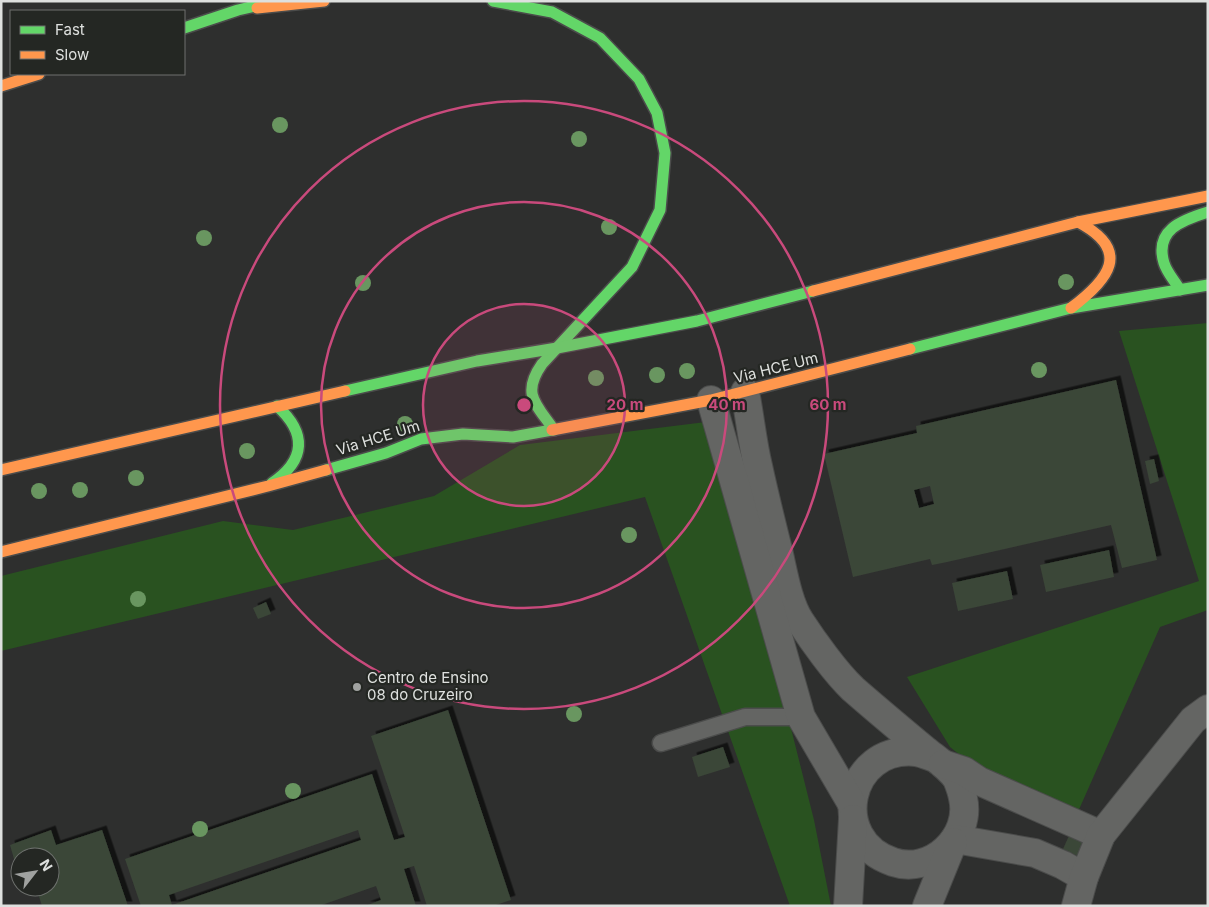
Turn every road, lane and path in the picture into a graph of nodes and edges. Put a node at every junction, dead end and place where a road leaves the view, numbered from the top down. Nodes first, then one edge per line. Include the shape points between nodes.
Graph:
1 (276, 1) edge
2 (324, 1) edge
3 (493, 1) edge
4 (238, 10) junction
5 (185, 28) edge
6 (36, 75) edge
7 (1, 86) edge
8 (1208, 196) edge
9 (1208, 212) edge
10 (1078, 222) junction
11 (1208, 285) edge
12 (1180, 290) junction
13 (1071, 308) junction
14 (557, 348) junction
15 (745, 392) junction
16 (711, 400) junction
17 (277, 406) junction
18 (554, 430) junction
19 (1, 470) edge
20 (268, 486) junction
21 (1, 552) edge
22 (1208, 709) edge
23 (801, 717) junction
24 (661, 743) dead end
25 (939, 761) junction
26 (852, 812) junction
27 (1101, 834) junction
28 (954, 841) junction
29 (1084, 877) junction
30 (848, 906) edge
31 (927, 906) edge
32 (1076, 906) edge

1 - 4 main road
2 - 4 main road
3 - 14 main road via 552,12 600,38 640,79 657,113 665,153 660,210 632,267
4 - 5 main road
6 - 7 main road
8 - 10 main road
9 - 12 main road via 1188,218 1169,230 1161,245 1165,264
10 - 13 main road via 1099,234 1108,250 1109,262 1099,284
10 - 14 main road via 697,321
11 - 12 main road, Via HCE Um
12 - 13 main road, Via HCE Um
13 - 15 main road, Via HCE Um
14 - 17 main road via 477,361
14 - 18 main road via 542,364 530,386 538,406
15 - 16 main road, Via HCE Um
15 - 25 street via 770,520 798,619 851,687
16 - 18 main road, Via HCE Um
16 - 23 street
17 - 19 main road
17 - 20 main road via 295,427 299,454 290,469
18 - 20 main road, Via HCE Um via 513,437 463,434 421,439 386,453
20 - 21 main road, Via HCE Um
22 - 27 street via 1193,720
23 - 24 lane via 745,717
23 - 26 street
25 - 26 street via 917,752 881,759 866,770 856,786
25 - 27 street
25 - 28 street via 957,779 964,799 964,820
26 - 28 street via 859,834 868,848 881,858 896,863 912,865 928,861 943,853
26 - 30 street
27 - 29 street
28 - 29 street via 1035,853
28 - 31 street
29 - 32 street

